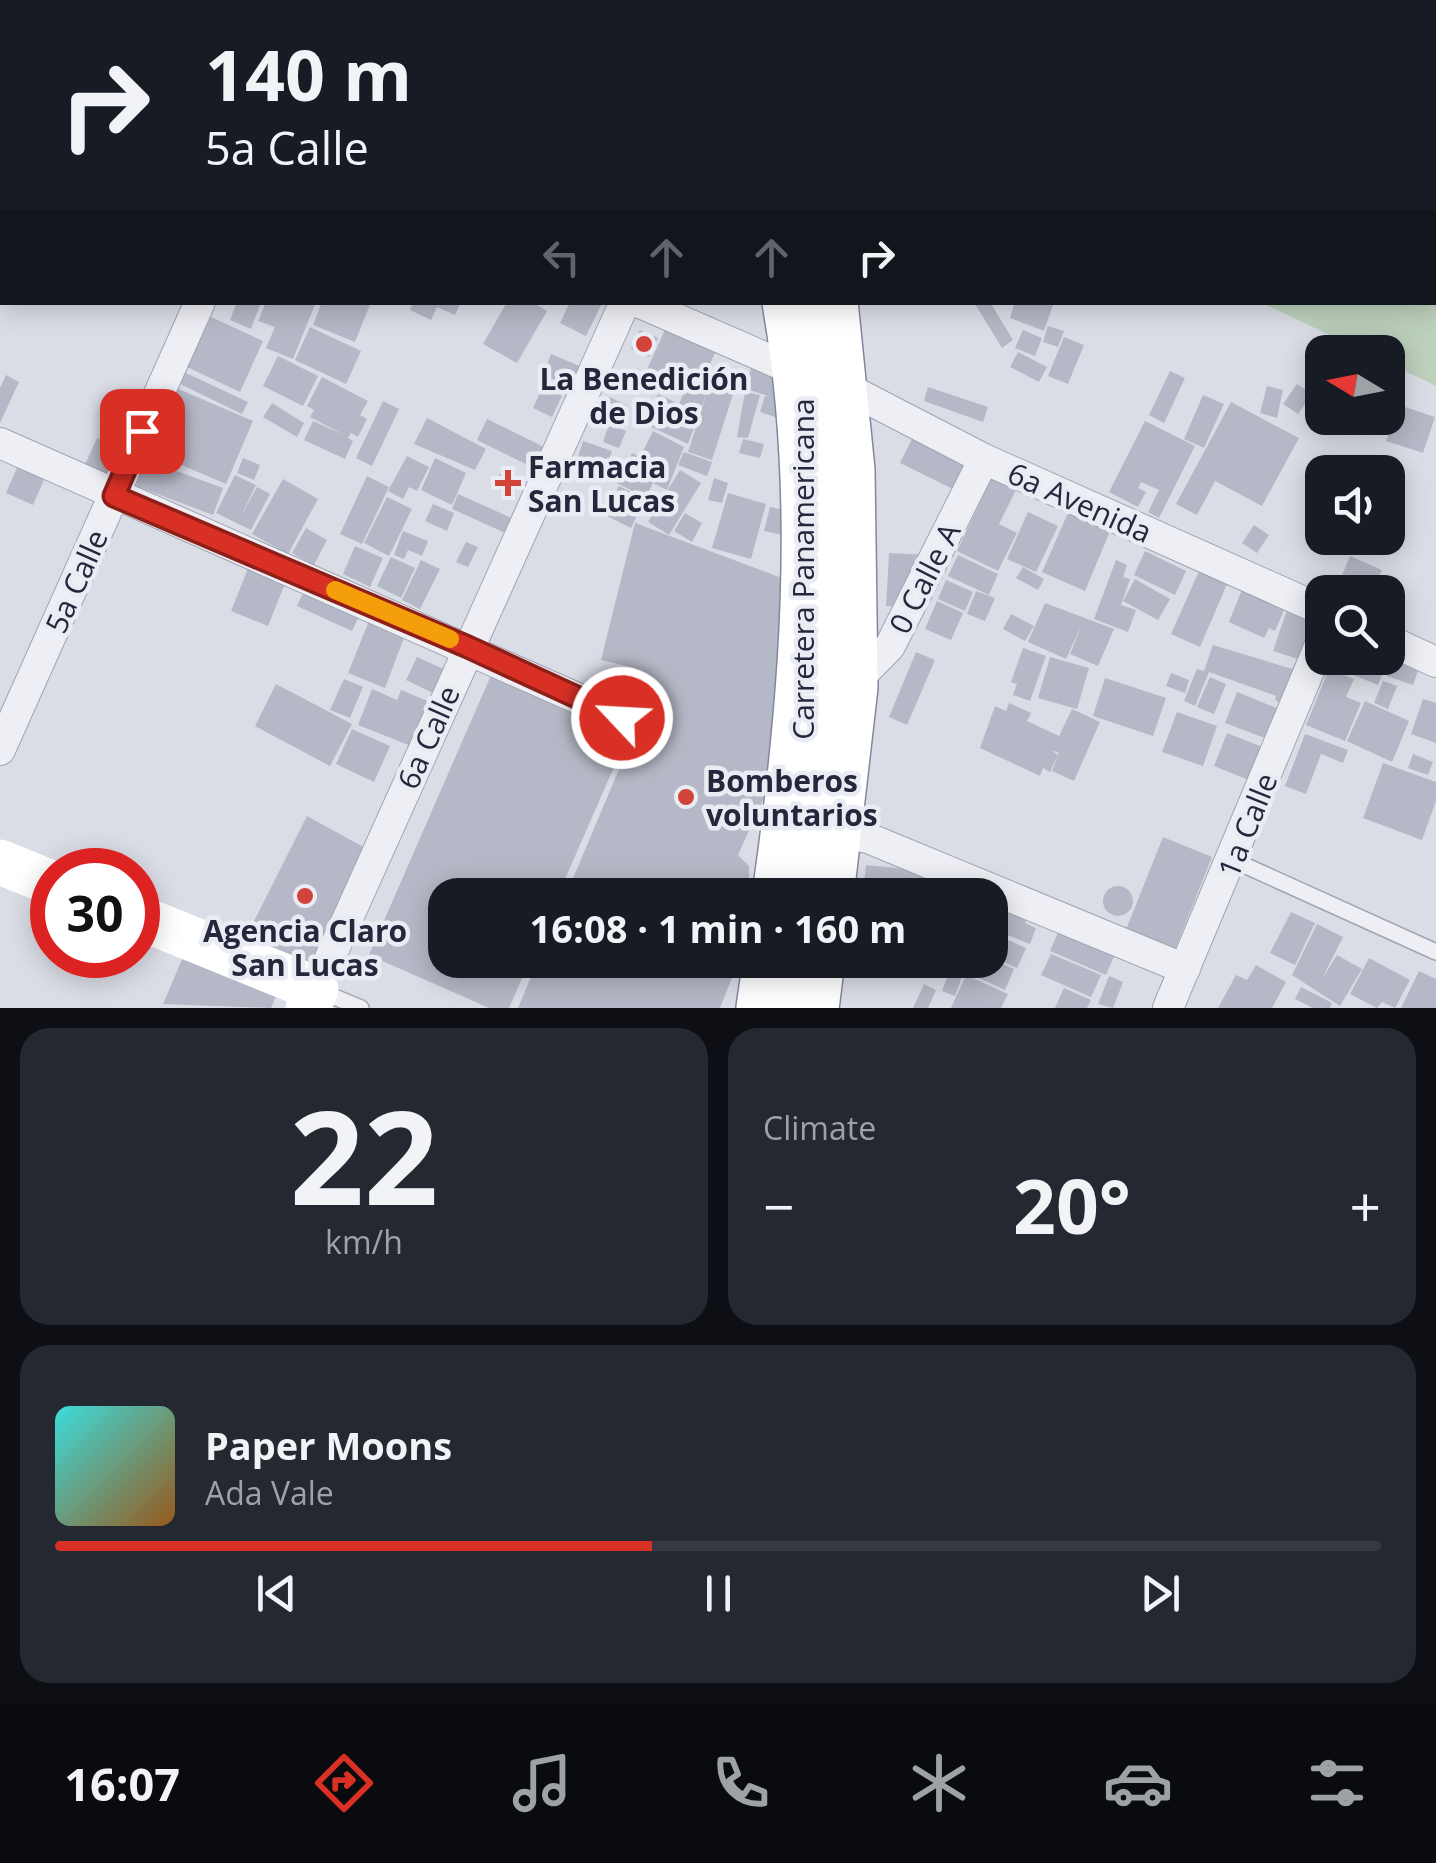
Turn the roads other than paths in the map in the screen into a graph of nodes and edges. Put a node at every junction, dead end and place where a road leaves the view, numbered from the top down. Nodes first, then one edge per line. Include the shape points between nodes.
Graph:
1 (199, 305) edge
2 (625, 305) edge
3 (645, 305) edge
4 (791, 305) edge
5 (830, 305) edge
6 (822, 380) junction
7 (0, 443) edge
8 (984, 459) junction
9 (114, 496) junction
10 (1305, 602) edge
11 (468, 647) junction
12 (1405, 648) edge
13 (1436, 662) edge
14 (1308, 675) edge
15 (850, 687) junction
16 (622, 718) dead end
17 (0, 750) edge
18 (835, 832) junction
19 (1233, 860) junction
20 (0, 862) edge
21 (30, 874) edge
22 (783, 878) edge
23 (828, 878) edge
24 (160, 928) edge
25 (1436, 952) edge
26 (1185, 970) junction
27 (768, 978) edge
28 (815, 978) edge
29 (312, 998) edge
30 (361, 1008) edge
31 (764, 1008) edge
32 (811, 1008) edge
33 (1168, 1008) edge

1 - 9 street, 5a Calle
2 - 11 street, 6a Calle
3 - 6 street, 6a Avenida
4 - 6 highway, Carretera Panamericana
5 - 6 highway, Carretera Panamericana
6 - 8 street, 6a Avenida
6 - 15 highway, Carretera Panamericana
6 - 22 highway, Carretera Panamericana via 801,753
7 - 9 street
8 - 10 street, 6a Avenida
8 - 15 street, 0 Calle A via 890,646
9 - 11 street
9 - 17 street, 5a Calle
11 - 16 street
11 - 29 street, 6a Calle
12 - 13 street
14 - 19 street, 1a Calle
15 - 18 highway, Carretera Panamericana
18 - 23 highway, Carretera Panamericana
18 - 26 street via 868,838
19 - 25 lane
19 - 26 street, 1a Calle
20 - 21 street
24 - 29 street
26 - 33 street, 1a Calle
27 - 31 highway
28 - 32 highway
29 - 30 lane

